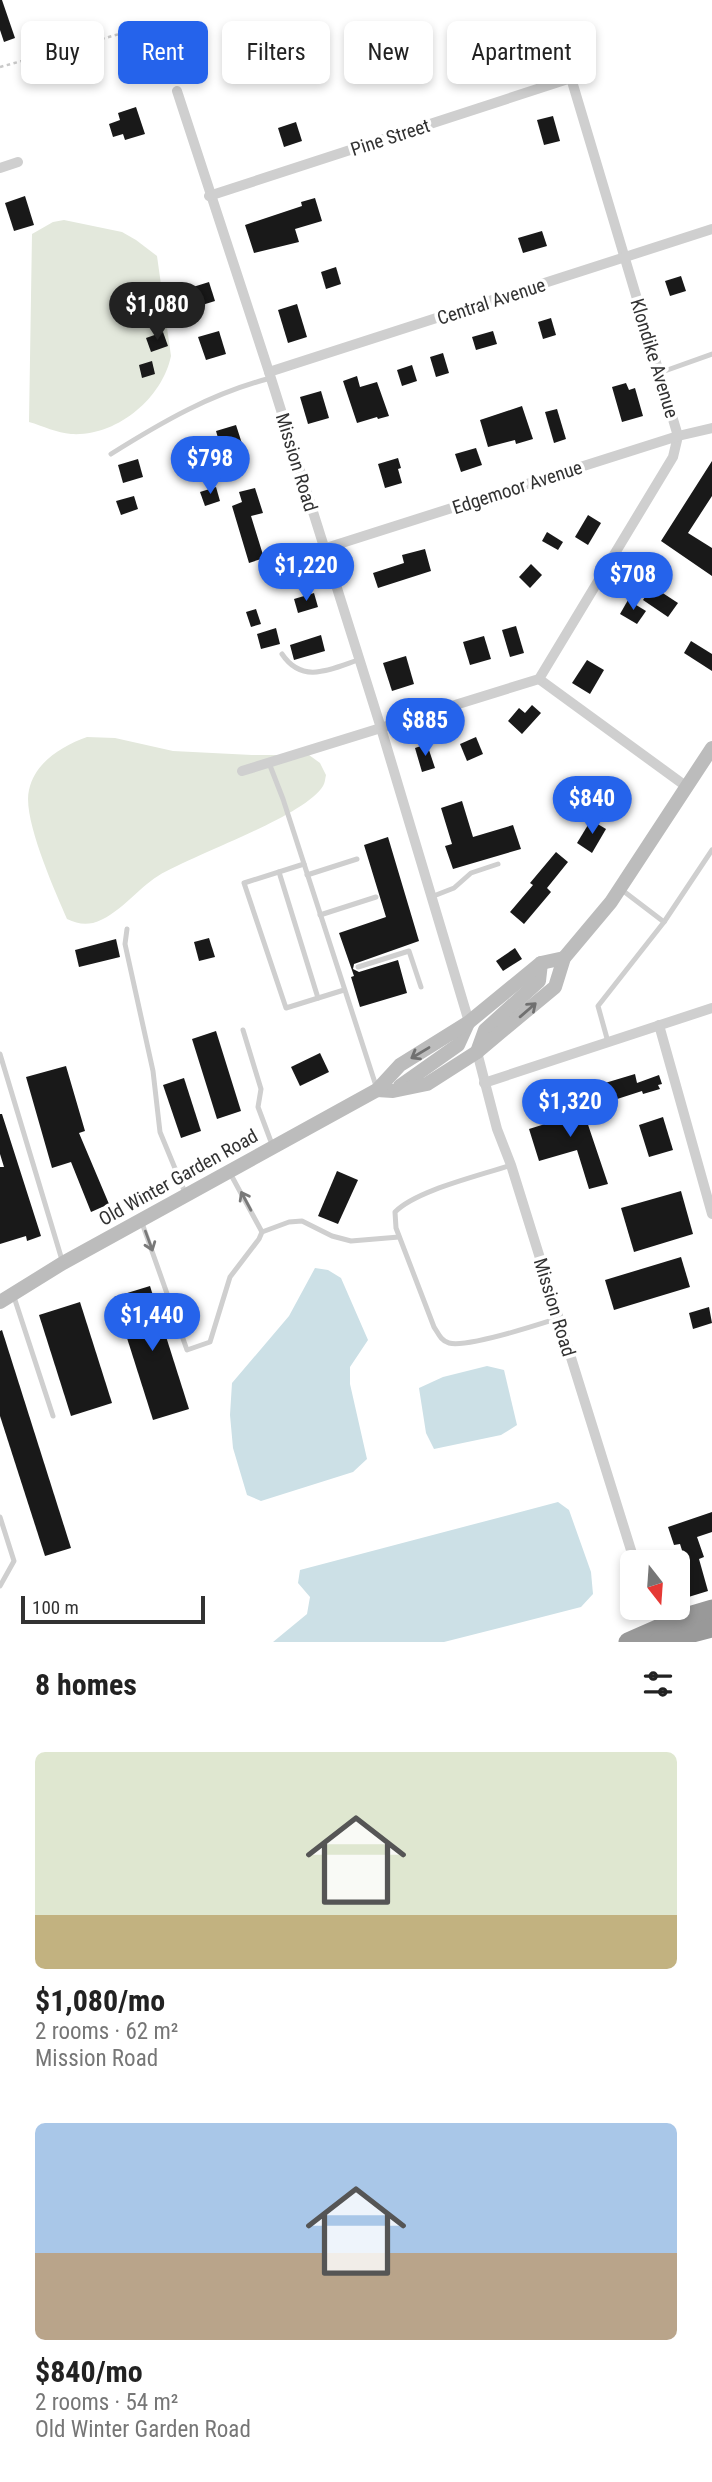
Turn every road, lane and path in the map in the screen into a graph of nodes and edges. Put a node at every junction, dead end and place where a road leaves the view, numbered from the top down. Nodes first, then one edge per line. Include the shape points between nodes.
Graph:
1 (0, 67) edge
2 (552, 84) edge
3 (572, 84) edge
4 (177, 91) joint
5 (18, 162) dead end
6 (0, 169) edge
7 (209, 196) junction
8 (712, 229) edge
9 (625, 258) junction
10 (712, 354) edge
11 (659, 373) junction
12 (270, 375) junction
13 (712, 428) edge
14 (678, 436) junction
15 (111, 454) dead end
16 (323, 549) junction
17 (282, 654) dead end
18 (358, 660) junction
19 (539, 680) junction
20 (381, 728) junction
21 (710, 756) edge
22 (269, 763) junction
23 (242, 771) dead end
24 (687, 787) junction
25 (712, 850) edge
26 (356, 859) dead end
27 (304, 864) junction
28 (498, 864) dead end
29 (278, 872) junction
30 (307, 874) junction
31 (620, 888) junction
32 (376, 897) dead end
33 (431, 897) junction
34 (320, 915) junction
35 (664, 922) junction
36 (127, 929) dead end
37 (564, 957) junction
38 (541, 963) junction
39 (358, 967) dead end
40 (346, 970) dead end
41 (338, 972) junction
42 (421, 987) dead end
43 (344, 990) junction
44 (318, 998) junction
45 (712, 1008) edge
46 (469, 1022) junction
47 (659, 1025) junction
48 (243, 1030) dead end
49 (608, 1042) junction
50 (477, 1052) junction
51 (0, 1054) edge
52 (484, 1083) junction
53 (377, 1090) junction
54 (393, 1091) junction
55 (272, 1147) junction
56 (511, 1165) junction
57 (229, 1171) junction
58 (186, 1195) junction
59 (712, 1214) edge
60 (141, 1220) junction
61 (262, 1232) junction
62 (399, 1237) junction
63 (63, 1263) junction
64 (13, 1294) junction
65 (0, 1302) edge
66 (559, 1318) junction
67 (53, 1416) dead end
68 (0, 1517) edge
69 (631, 1550) edge
70 (0, 1586) edge
71 (712, 1609) edge
72 (712, 1628) edge
73 (628, 1642) edge
74 (658, 1642) edge

1 - 4 path via 152,25
2 - 7 street, Pine Street
3 - 9 street, Klondike Avenue
4 - 7 street, Mission Road
5 - 6 street
7 - 12 street, Mission Road
8 - 9 street, Central Avenue
9 - 11 street, Klondike Avenue
9 - 12 street, Central Avenue
10 - 11 lane
11 - 14 street, Klondike Avenue
12 - 15 lane via 190,407
12 - 16 street, Mission Road
13 - 14 street, Edgemoor Avenue
14 - 16 street, Edgemoor Avenue
14 - 19 street, Klondike Avenue via 673,457
16 - 18 street, Mission Road
17 - 18 lane via 295,670 313,673
18 - 20 street, Mission Road
19 - 20 street
19 - 24 street
20 - 22 street
20 - 33 street, Mission Road
21 - 24 main road
22 - 23 street
22 - 27 lane
24 - 31 main road
25 - 35 lane
26 - 30 lane
27 - 29 lane
27 - 30 lane
28 - 33 lane via 471,873 454,888
29 - 44 lane
29 - 44 lane via 244,883 286,1008
30 - 34 lane
31 - 35 lane
31 - 37 main road
32 - 34 lane
33 - 46 street, Mission Road
34 - 41 lane
35 - 49 lane via 598,1006
36 - 58 lane via 125,944 153,1071 160,1132
37 - 38 main road, Old Winter Garden Road
50 -> 37 main road via 555,987
38 - 46 main road, Old Winter Garden Road
38 - 50 main road via 539,981 485,1030
39 - 42 lane via 409,951
40 - 41 lane
41 - 43 lane
43 - 44 lane
43 - 53 lane
45 - 47 street
46 -> 53 main road, Old Winter Garden Road via 400,1065
46 - 54 main road via 458,1045
47 - 49 street
47 - 59 street
48 - 55 lane via 261,1089 258,1107
49 - 52 street
50 - 52 street, Mission Road
50 - 54 main road via 427,1083
51 - 63 lane
52 - 56 street, Mission Road
53 - 54 main road
53 - 55 main road, Old Winter Garden Road
55 - 57 main road, Old Winter Garden Road
56 - 62 lane via 402,1204 395,1212
56 - 66 street, Mission Road
57 - 58 main road, Old Winter Garden Road
61 -> 57 lane
58 - 60 main road, Old Winter Garden Road
60 -> 61 lane via 187,1350 210,1342 230,1277
60 - 63 main road, Old Winter Garden Road
61 - 62 lane via 302,1221 351,1241
62 - 66 lane via 434,1327 449,1343
63 - 64 main road, Old Winter Garden Road
64 - 65 main road, Old Winter Garden Road
64 - 67 lane
66 - 69 street, Mission Road
68 - 70 lane via 14,1561
71 - 73 highway
72 - 74 highway

